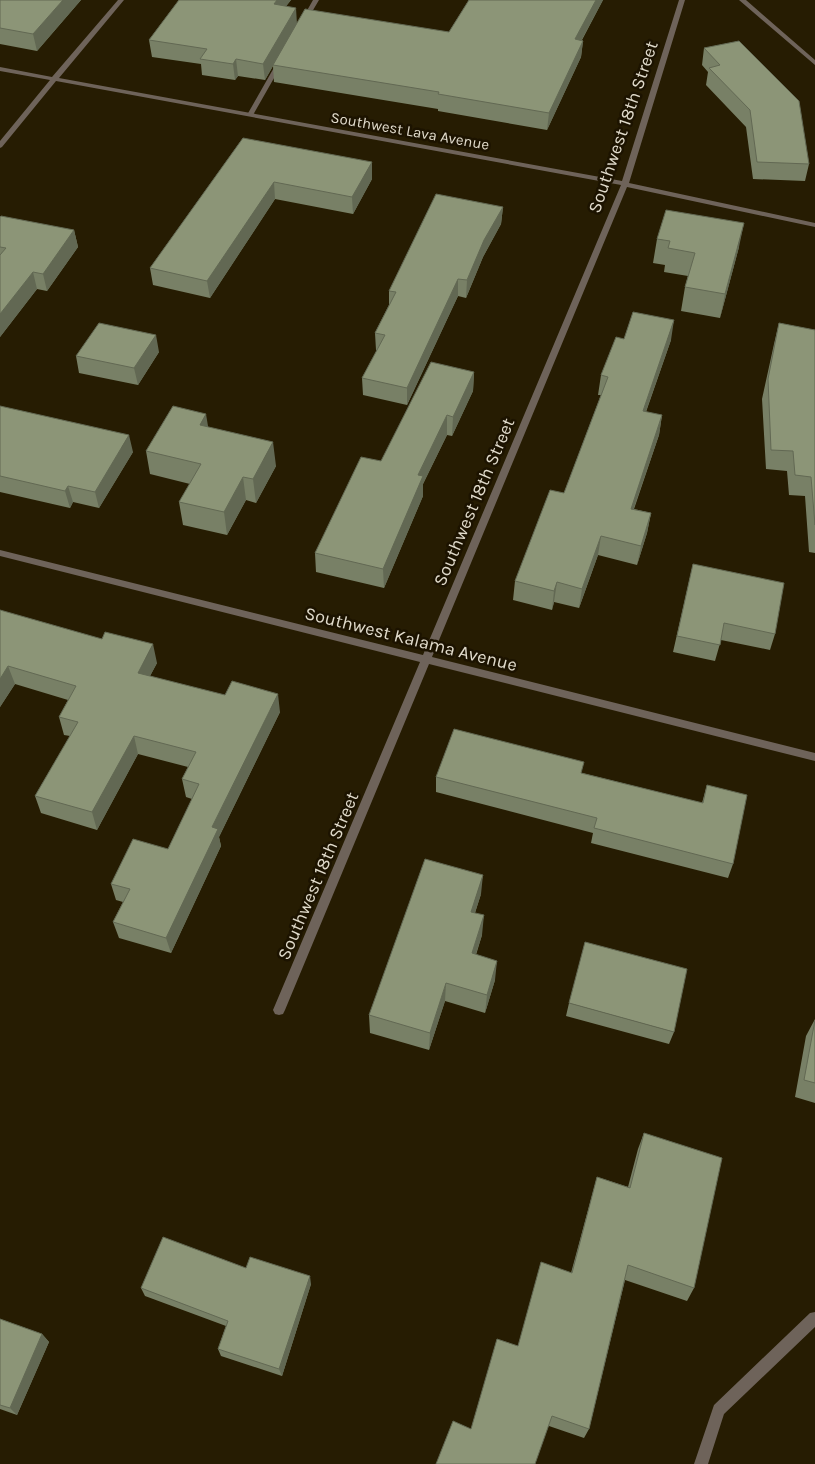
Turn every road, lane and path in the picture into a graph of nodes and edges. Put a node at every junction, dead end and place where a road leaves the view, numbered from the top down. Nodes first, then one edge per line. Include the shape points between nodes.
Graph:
1 (121, 0) edge
2 (316, 0) edge
3 (682, 0) edge
4 (742, 0) edge
5 (302, 25) edge
6 (283, 58) edge
7 (815, 63) edge
8 (0, 69) edge
9 (54, 79) junction
10 (250, 115) junction
11 (0, 146) edge
12 (625, 184) junction
13 (815, 224) edge
14 (0, 552) edge
15 (426, 660) junction
16 (815, 757) edge
17 (279, 1010) dead end
18 (815, 1318) edge
19 (701, 1464) edge

1 - 9 street
2 - 5 street
3 - 12 street, Southwest 18th Street
4 - 7 street
6 - 10 street
8 - 9 street, Southwest Lava Avenue
9 - 10 street, Southwest Lava Avenue
9 - 11 street
10 - 12 street, Southwest Lava Avenue
12 - 13 street, Southwest Lava Avenue
12 - 15 street, Southwest 18th Street
14 - 15 street, Southwest Kalama Avenue
15 - 16 street, Southwest Kalama Avenue
15 - 17 street, Southwest 18th Street
18 - 19 street via 719,1410

